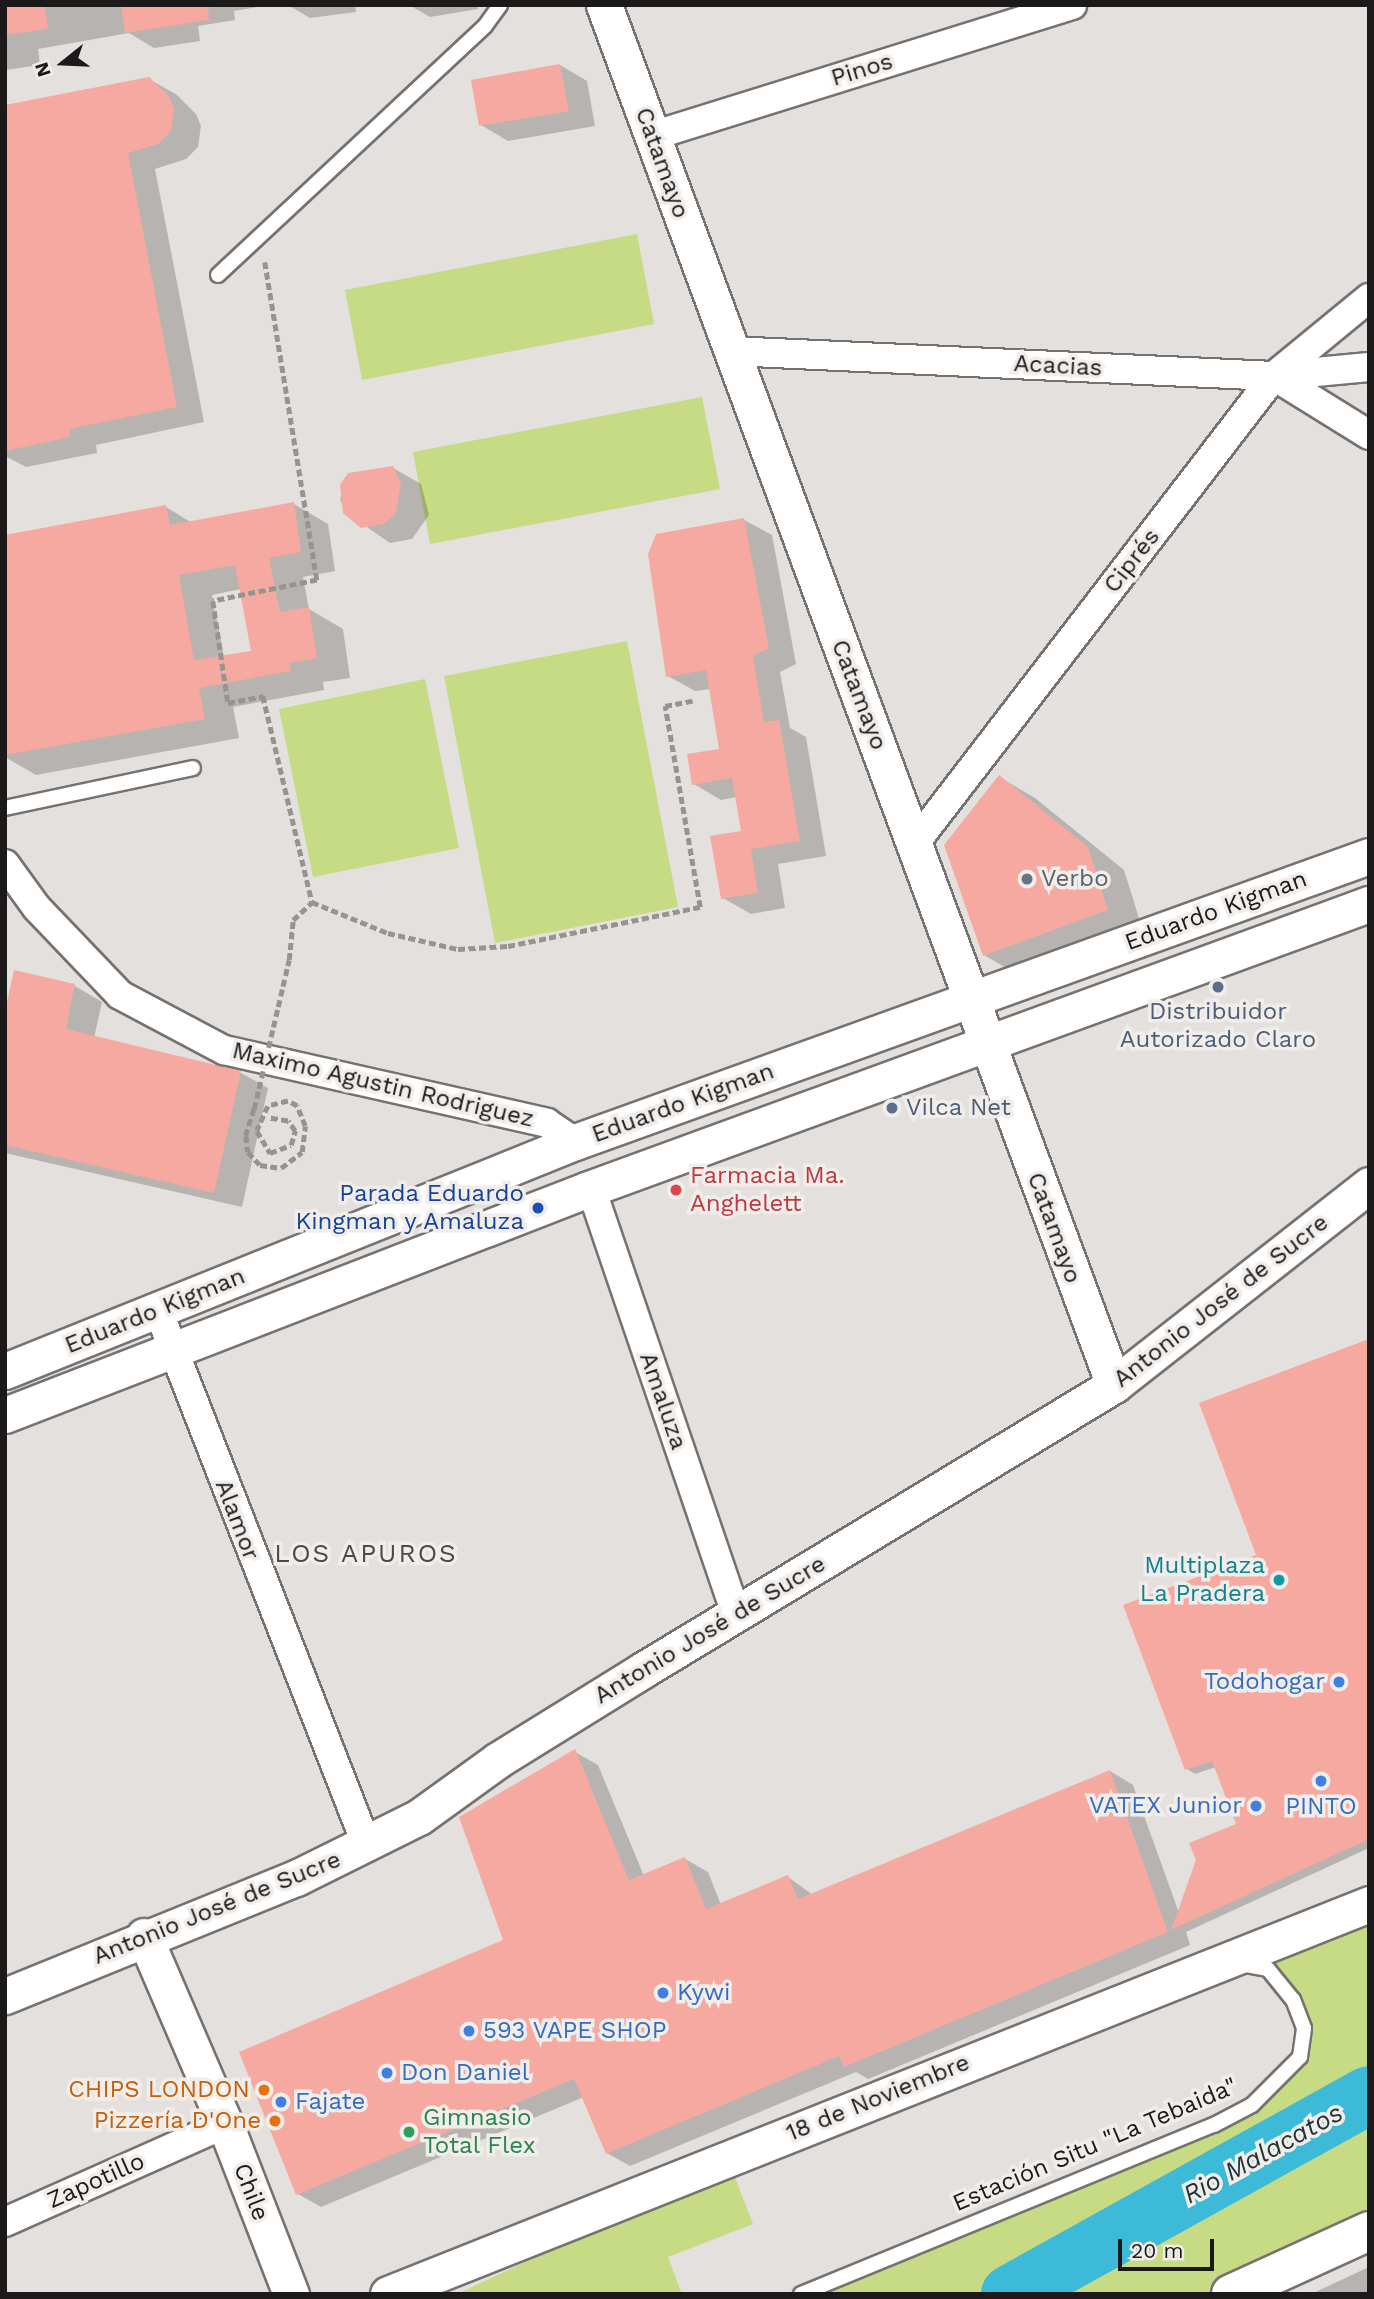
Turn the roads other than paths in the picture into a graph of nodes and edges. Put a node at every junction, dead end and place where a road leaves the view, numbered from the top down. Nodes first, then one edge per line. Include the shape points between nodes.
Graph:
1 (500, 5) edge
2 (604, 5) edge
3 (1058, 7) edge
4 (652, 136) junction
5 (218, 275) dead end
6 (1369, 298) edge
7 (730, 351) junction
8 (1369, 367) edge
9 (1274, 376) junction
10 (1369, 435) edge
11 (193, 768) dead end
12 (5, 808) edge
13 (915, 844) junction
14 (1369, 856) edge
15 (5, 864) edge
16 (1369, 904) edge
17 (972, 999) junction
18 (989, 1046) junction
19 (575, 1142) junction
20 (1369, 1185) edge
21 (591, 1188) junction
22 (158, 1310) junction
23 (171, 1350) junction
24 (5, 1371) edge
25 (1114, 1385) junction
26 (5, 1415) edge
27 (736, 1615) junction
28 (367, 1846) junction
29 (1369, 1904) edge
30 (144, 1936) junction
31 (1224, 1965) junction
32 (5, 1996) edge
33 (225, 2124) junction
34 (5, 2222) edge
35 (1369, 2231) edge
36 (291, 2294) edge
37 (388, 2294) edge
38 (801, 2294) edge
39 (1231, 2294) edge

1 - 5 lane via 485,26
2 - 4 street, Catamayo
3 - 4 street, Pinos
4 - 7 street, Catamayo
6 - 9 street, Ciprés
7 - 9 street, Acacias
7 - 13 street, Catamayo
8 - 9 street
9 - 10 street, Acacias
9 - 13 street, Ciprés
11 - 12 lane
13 - 17 street, Catamayo
14 - 17 street, Eduardo Kigman
15 - 19 street, Maximo Agustin Rodriguez via 37,908 120,995 223,1050 547,1123
16 - 18 street, Eduardo Kigman
17 - 18 street, Catamayo
17 - 19 street, Eduardo Kigman
18 - 21 street, Eduardo Kigman
18 - 25 street, Catamayo
19 - 21 street
19 - 22 street, Eduardo Kigman
20 - 25 street, Antonio José de Sucre
21 - 23 street, Eduardo Kigman
21 - 27 street, Amaluza
22 - 23 street, Alamor
22 - 24 street, Eduardo Kigman
23 - 26 street, Eduardo Kigman
23 - 28 street, Alamor
25 - 27 street, Antonio José de Sucre
27 - 28 street, Antonio José de Sucre
28 - 30 street, Antonio José de Sucre
29 - 31 street, 18 de Noviembre
30 - 32 street, Antonio José de Sucre
30 - 33 street, Chile
31 - 37 street, 18 de Noviembre via 1186,1974
31 - 38 lane, Estación Situ "La Tebaida" via 1268,1969 1293,2000 1304,2028 1300,2057 1252,2105
33 - 34 street, Zapotillo
33 - 36 street, Chile
35 - 39 main road

